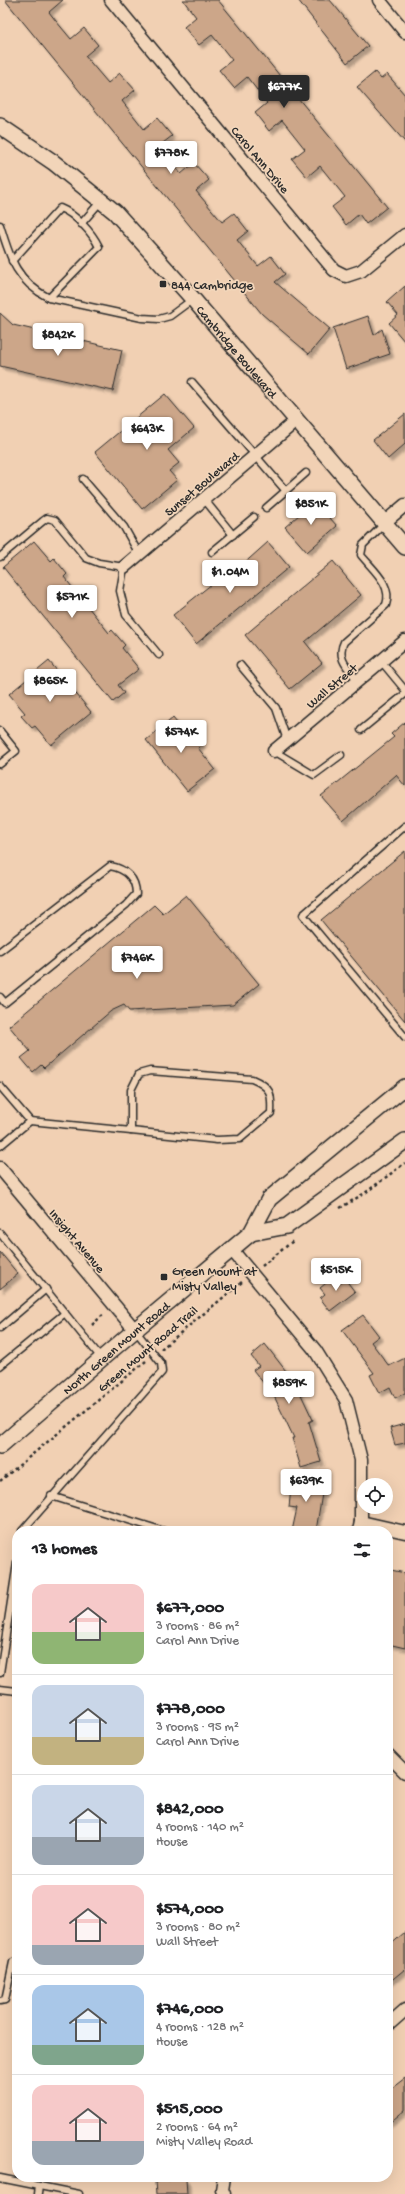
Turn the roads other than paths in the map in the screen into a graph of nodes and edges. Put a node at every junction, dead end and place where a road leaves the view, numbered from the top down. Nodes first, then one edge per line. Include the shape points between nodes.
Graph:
1 (111, 0) edge
2 (380, 0) edge
3 (405, 32) edge
4 (0, 126) edge
5 (102, 200) junction
6 (81, 224) junction
7 (0, 225) edge
8 (405, 235) edge
9 (12, 261) junction
10 (49, 298) junction
11 (193, 299) junction
12 (192, 382) dead end
13 (297, 420) junction
14 (255, 455) junction
15 (306, 473) dead end
16 (83, 479) dead end
17 (286, 491) junction
18 (204, 499) junction
19 (405, 505) edge
20 (266, 508) dead end
21 (254, 517) dead end
22 (385, 522) junction
23 (233, 535) junction
24 (405, 547) edge
25 (212, 552) dead end
26 (140, 554) junction
27 (0, 557) edge
28 (124, 567) junction
29 (405, 641) edge
30 (158, 655) dead end
31 (381, 661) junction
32 (240, 665) dead end
33 (358, 681) junction
34 (405, 690) edge
35 (405, 694) edge
36 (361, 730) dead end
37 (0, 731) edge
38 (287, 741) junction
39 (274, 751) joint
40 (341, 755) dead end
41 (0, 764) edge
42 (405, 826) edge
43 (0, 951) edge
44 (0, 997) edge
45 (405, 1037) edge
46 (0, 1086) edge
47 (405, 1087) edge
48 (30, 1121) junction
49 (131, 1131) junction
50 (405, 1141) edge
51 (0, 1146) edge
52 (0, 1168) edge
53 (0, 1233) edge
54 (251, 1234) junction
55 (232, 1250) junction
56 (46, 1289) junction
57 (65, 1313) junction
58 (0, 1328) edge
59 (135, 1330) junction
60 (102, 1358) junction
61 (0, 1366) edge
62 (0, 1446) edge
63 (52, 1496) junction
64 (26, 1526) edge
65 (136, 1526) edge
66 (360, 1526) edge
67 (393, 1531) edge
68 (405, 1532) edge
69 (12, 1607) edge
70 (0, 1673) edge
71 (0, 1689) edge
72 (12, 1690) edge
73 (393, 1760) edge
74 (405, 1772) edge
75 (12, 1967) edge
76 (0, 2001) edge
77 (405, 2010) edge
78 (393, 2021) edge
79 (0, 2178) edge
80 (12, 2180) edge
81 (20, 2182) edge
82 (223, 2182) edge
83 (40, 2186) junction
84 (38, 2194) edge
85 (79, 2194) edge
86 (224, 2194) edge

1 - 8 street, Carol Ann Drive via 334,270 346,276 361,271
2 - 3 street
4 - 5 street, Cambridge Boulevard
5 - 6 lane
5 - 11 street, Cambridge Boulevard
6 - 9 lane via 60,208
6 - 10 lane via 99,247
7 - 9 lane
9 - 10 lane via 20,275 38,292
10 - 11 lane via 159,320 170,316
11 - 13 street, Cambridge Boulevard
12 - 14 lane
13 - 14 street, Sunset Boulevard
13 - 22 street, Cambridge Boulevard
14 - 17 lane
14 - 18 street, Sunset Boulevard
15 - 17 lane
16 - 26 lane via 124,527
17 - 20 lane
18 - 23 lane
18 - 26 street, Sunset Boulevard
19 - 22 street
21 - 23 lane
22 - 24 street, Cambridge Boulevard
22 - 33 lane via 363,545 361,555 387,586 389,596 386,605 344,642 340,650 341,659
23 - 25 lane
26 - 28 street, Sunset Boulevard
27 - 28 lane via 42,521 51,518 86,558
28 - 30 lane via 120,591 126,615
29 - 31 street, Wall Street
31 - 33 street, Wall Street
31 - 34 lane
32 - 38 lane via 276,708
33 - 38 street, Wall Street
35 - 36 lane
37 - 41 lane via 16,750
38 - 39 street, Wall Street
39 - 40 lane via 314,776
42 - 45 lane via 303,915
43 - 44 lane via 110,866 128,873 136,886 136,894 126,906 5,1003
46 - 48 lane
47 - 54 street, North Green Mount Road via 269,1199
48 - 49 lane
48 - 51 lane
49 - 49 lane via 240,1140 271,1113 271,1096 266,1085 252,1079 150,1071 139,1074 131,1090
50 - 54 street, North Green Mount Road via 288,1226
52 - 59 street, Insight Avenue
53 - 56 lane
54 - 55 street, North Green Mount Road
55 - 59 street, North Green Mount Road
55 - 66 street via 316,1350 346,1400 361,1460
56 - 57 lane
56 - 58 lane
57 - 60 lane
57 - 61 lane
59 - 60 street, North Green Mount Road
59 - 63 lane via 162,1363 162,1372
60 - 62 street, North Green Mount Road
63 - 64 lane
63 - 65 lane
67 - 68 street
69 - 70 lane
71 - 72 lane
73 - 74 street
75 - 76 lane via 5,2000
77 - 78 street
79 - 80 lane
81 - 83 lane
82 - 86 street
83 - 84 lane
83 - 85 lane

